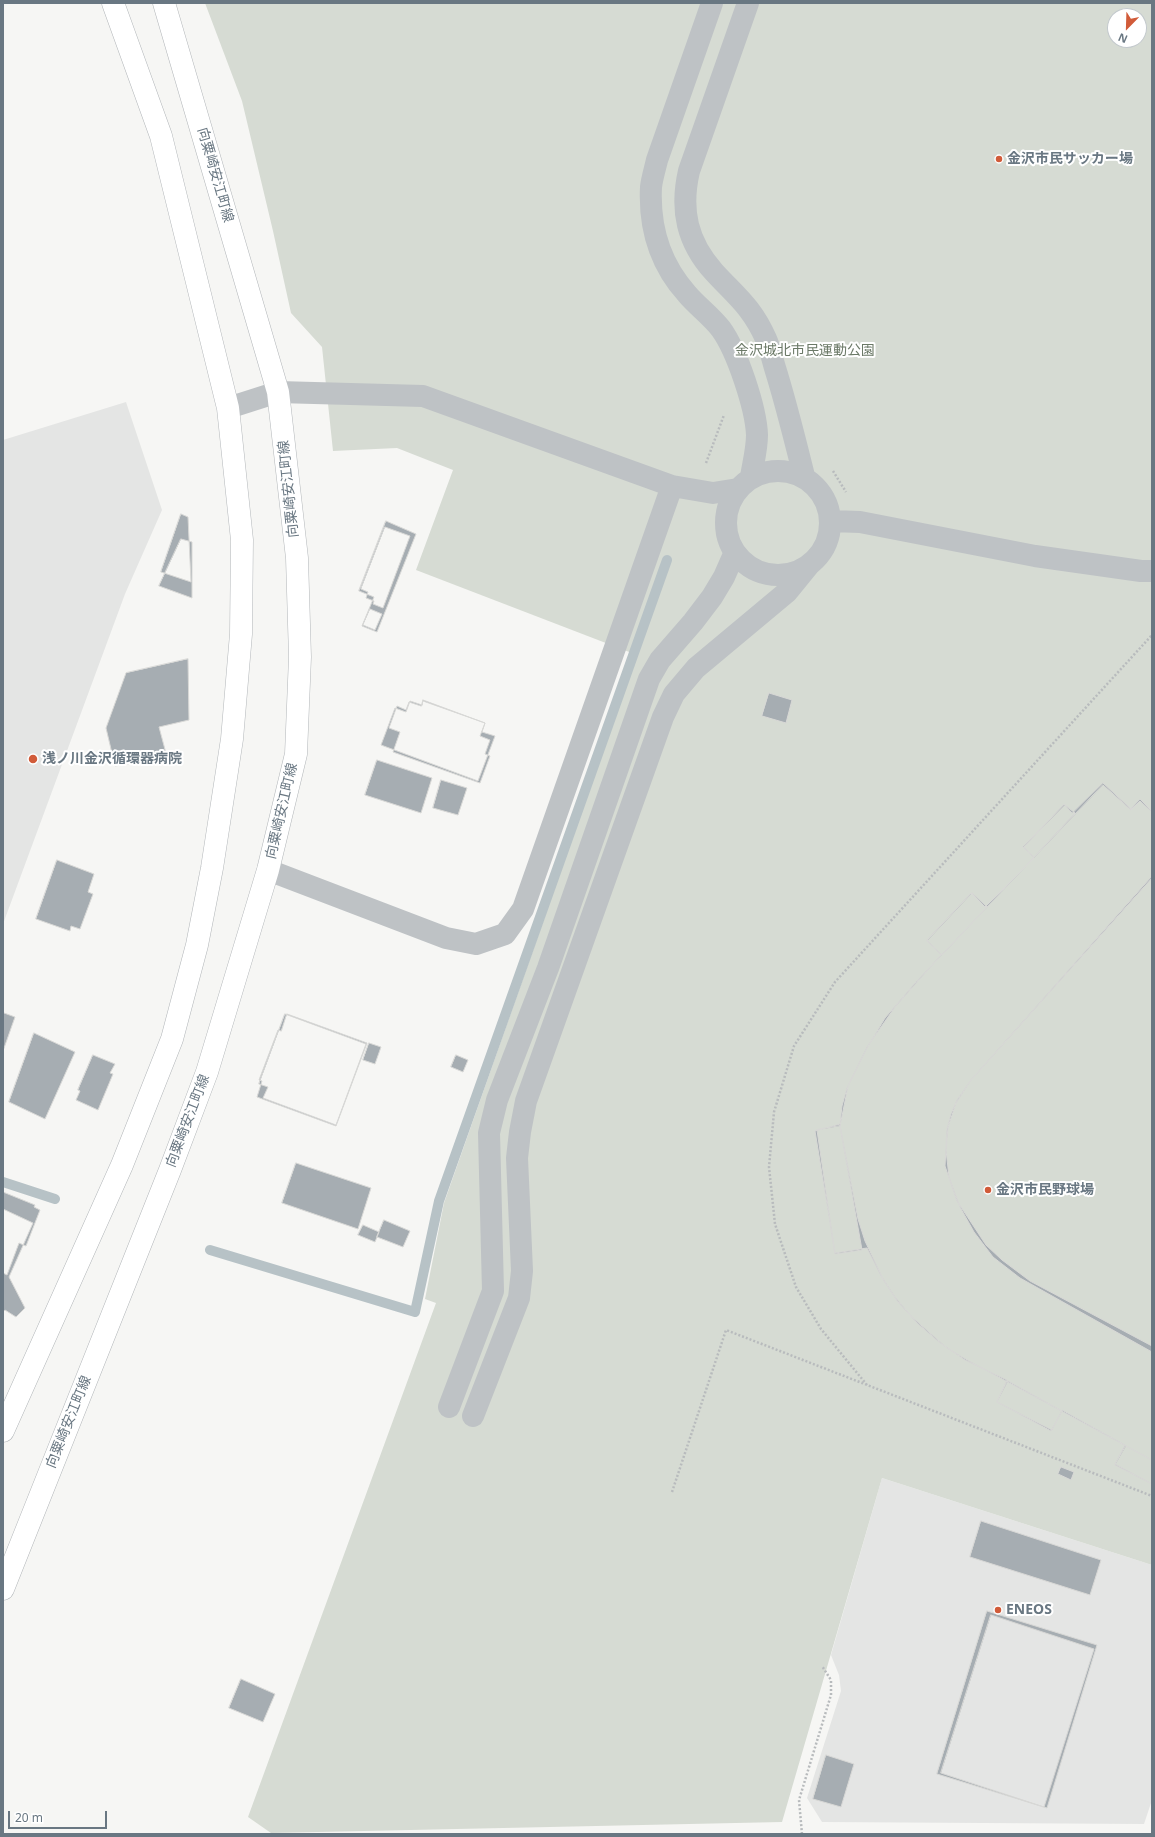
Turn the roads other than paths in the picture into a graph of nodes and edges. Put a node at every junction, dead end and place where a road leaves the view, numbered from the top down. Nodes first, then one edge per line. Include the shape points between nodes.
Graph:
1 (113, 3) edge
2 (164, 3) edge
3 (712, 3) edge
4 (748, 3) edge
5 (278, 392) junction
6 (228, 408) junction
7 (804, 476) junction
8 (745, 483) junction
9 (672, 486) junction
10 (831, 521) junction
11 (735, 552) junction
12 (810, 565) junction
13 (1152, 572) edge
14 (268, 870) junction
15 (449, 1407) dead end
16 (473, 1416) dead end
17 (3, 1431) edge
18 (3, 1589) edge

1 - 6 main road via 161,136
2 - 5 main road, 向粟崎安江町線
3 - 8 street via 657,160 651,186 652,223 659,251 670,272 720,329 735,354 753,410 757,436
4 - 7 street via 688,171 684,191 685,218 694,244 714,272 752,312 766,339 783,391
5 - 6 street
5 - 9 street via 423,396
5 - 14 main road, 向粟崎安江町線 via 297,558 300,657 296,754
6 - 17 main road via 242,540 241,634 232,740 197,945 172,1039 122,1164
7 - 8 street via 786,471 768,471
7 - 10 street via 817,488 827,503
8 - 9 street via 713,493
8 - 11 street via 729,504 726,520 728,536
9 - 14 street via 523,910 505,934 476,944 446,938
10 - 12 street via 829,538 821,553
10 - 13 street via 860,522 1035,556
11 - 12 street via 746,564 766,573 794,573
11 - 15 street via 712,597 660,660 649,679 548,968 497,1100 489,1140 493,1291
12 - 16 street via 787,592 696,668 674,694 663,717 526,1101 518,1158 522,1271 519,1298
14 - 18 main road, 向粟崎安江町線 via 207,1072

